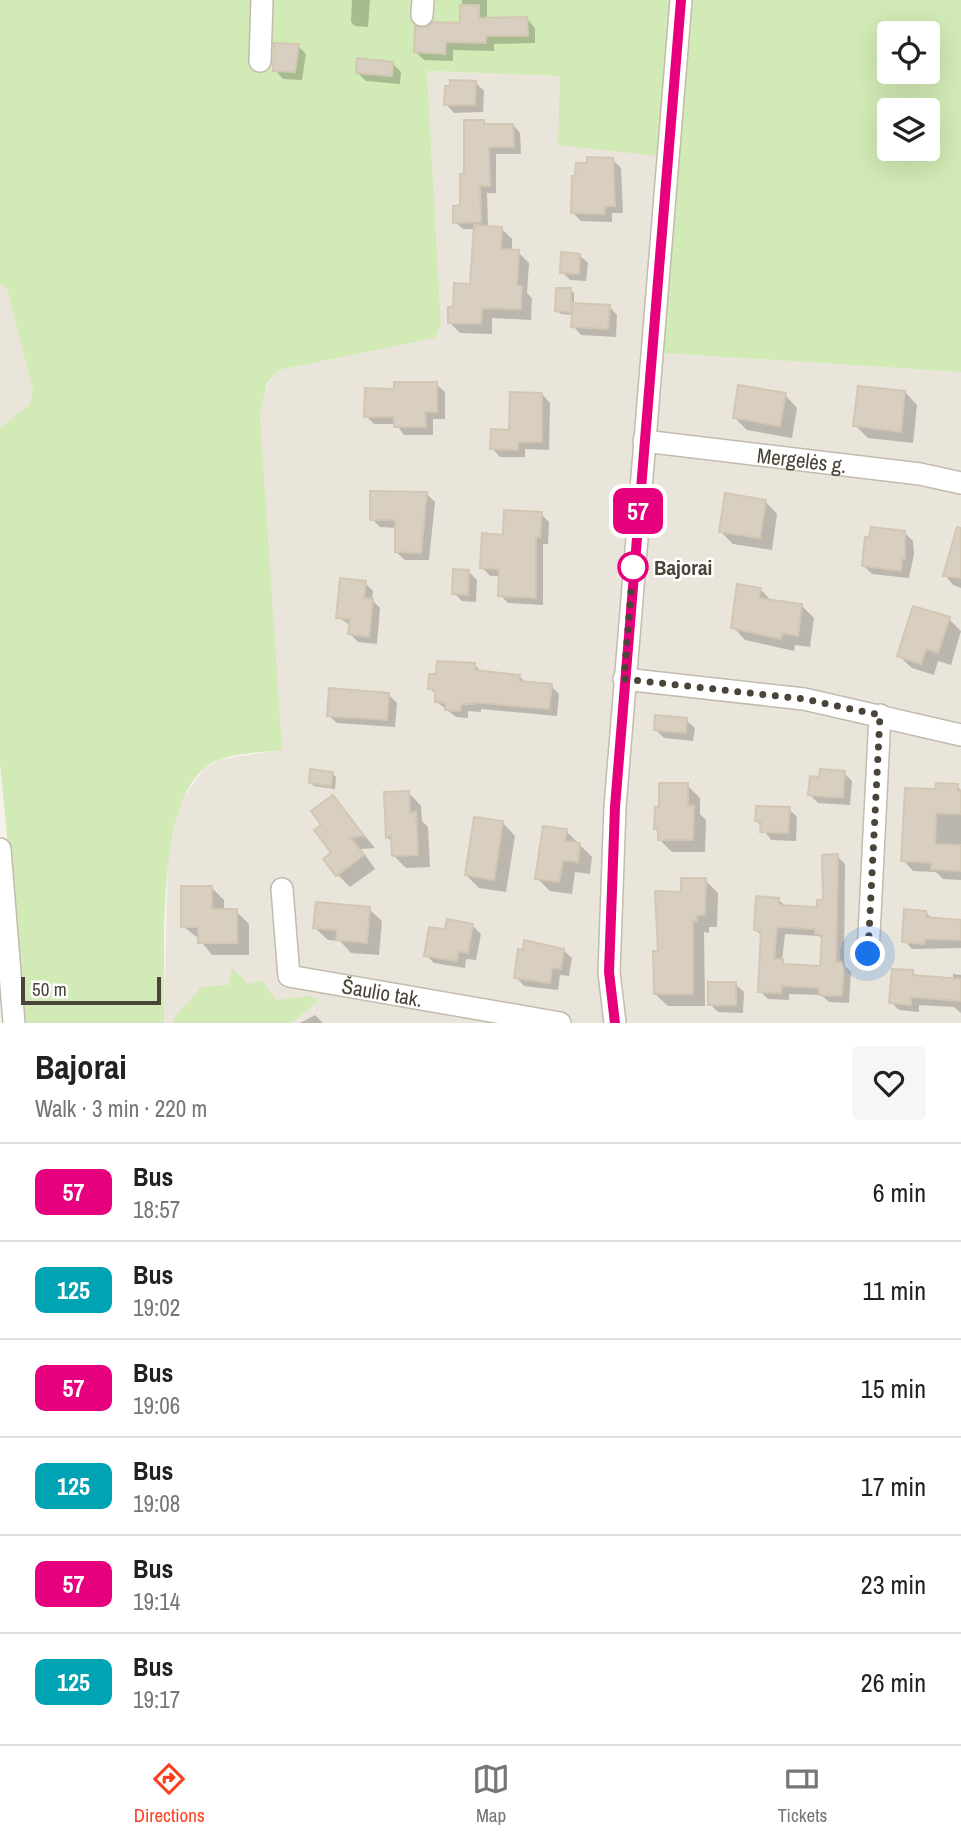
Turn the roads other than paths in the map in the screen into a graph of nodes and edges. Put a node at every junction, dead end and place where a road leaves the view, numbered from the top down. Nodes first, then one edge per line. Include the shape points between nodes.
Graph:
1 (262, 0) edge
2 (681, 0) edge
3 (260, 61) dead end
4 (644, 441) junction
5 (961, 483) edge
6 (624, 679) junction
7 (880, 715) junction
8 (961, 735) edge
9 (0, 849) edge
10 (282, 889) dead end
11 (868, 954) dead end
12 (14, 1023) edge
13 (560, 1023) edge
14 (615, 1023) edge

1 - 3 street
2 - 4 street
4 - 5 street, Mergelės g. via 920,474
4 - 6 street
6 - 7 street via 804,699
6 - 14 street via 609,972
7 - 8 street
7 - 11 street
9 - 12 street
10 - 13 street, Šaulio tak. via 289,976

